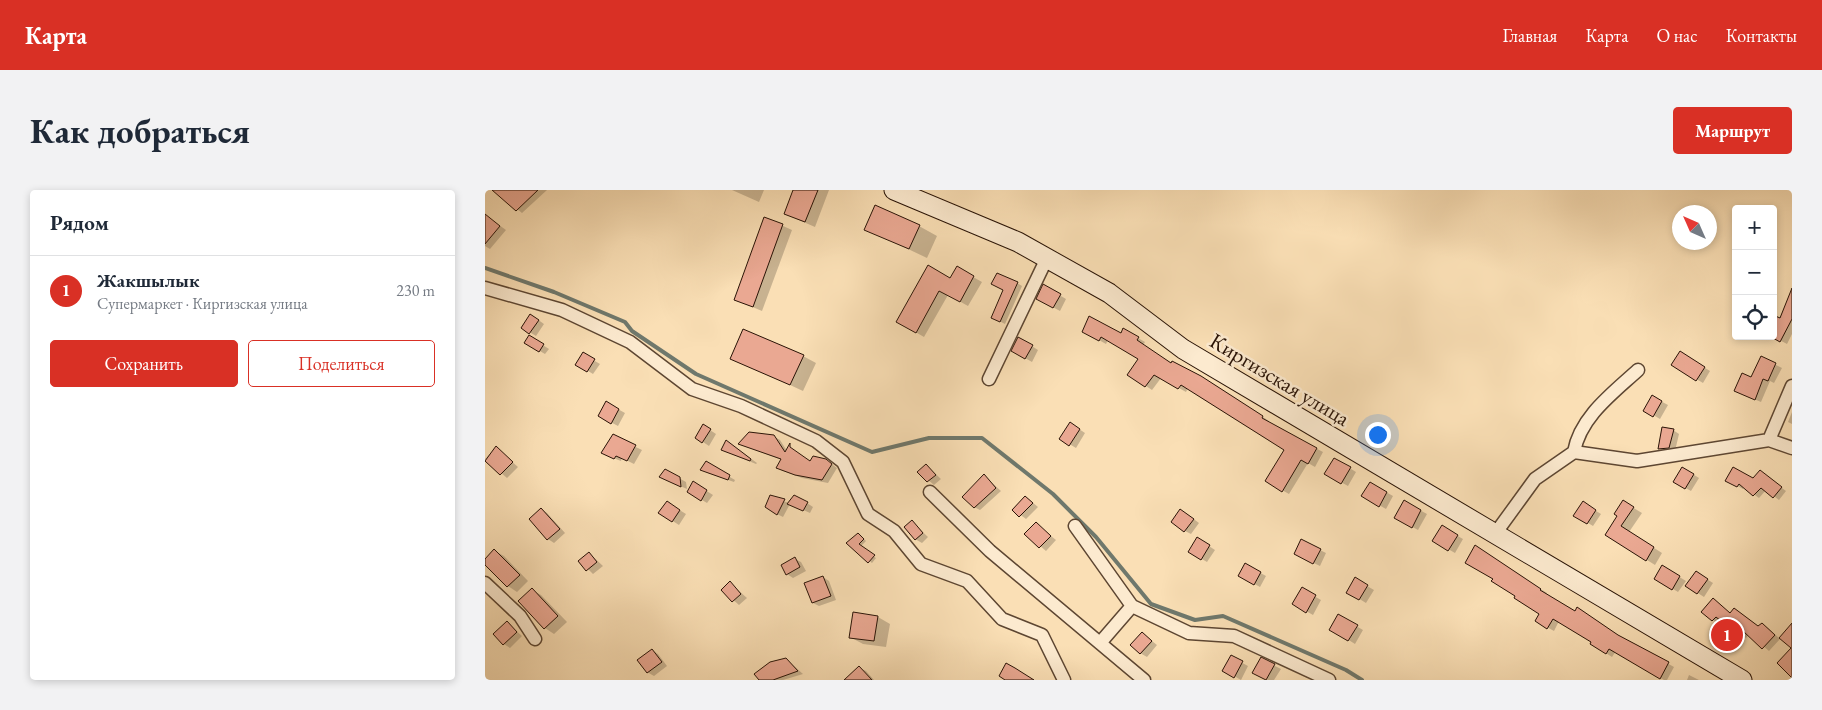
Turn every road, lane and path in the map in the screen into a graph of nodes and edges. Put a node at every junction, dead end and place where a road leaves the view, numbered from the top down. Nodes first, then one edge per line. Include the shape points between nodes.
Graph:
1 (894, 190) edge
2 (1047, 258) junction
3 (485, 288) edge
4 (1637, 370) dead end
5 (989, 379) dead end
6 (1792, 386) edge
7 (1769, 440) junction
8 (1792, 448) edge
9 (1574, 452) junction
10 (930, 492) dead end
11 (1075, 526) dead end
12 (1495, 534) junction
13 (485, 583) edge
14 (1132, 606) junction
15 (535, 639) dead end
16 (1100, 643) junction
17 (1064, 680) edge
18 (1143, 680) edge
19 (1329, 680) edge
20 (1742, 680) edge

1 - 2 main road, Киргизская улица via 1018,242
2 - 5 street
2 - 12 main road, Киргизская улица via 1109,293 1183,349
3 - 17 street via 562,310 630,342 693,389 741,406 816,441 843,462 868,514 894,531 921,564 967,580 1002,618 1042,635
4 - 9 street via 1594,411 1575,443
6 - 7 street
7 - 8 street
7 - 9 street via 1637,461
9 - 12 street via 1535,479
10 - 16 street via 990,551
11 - 14 street
12 - 20 main road, Киргизская улица
13 - 15 street via 520,616
14 - 16 street
14 - 19 street via 1189,633 1233,636
16 - 18 street

